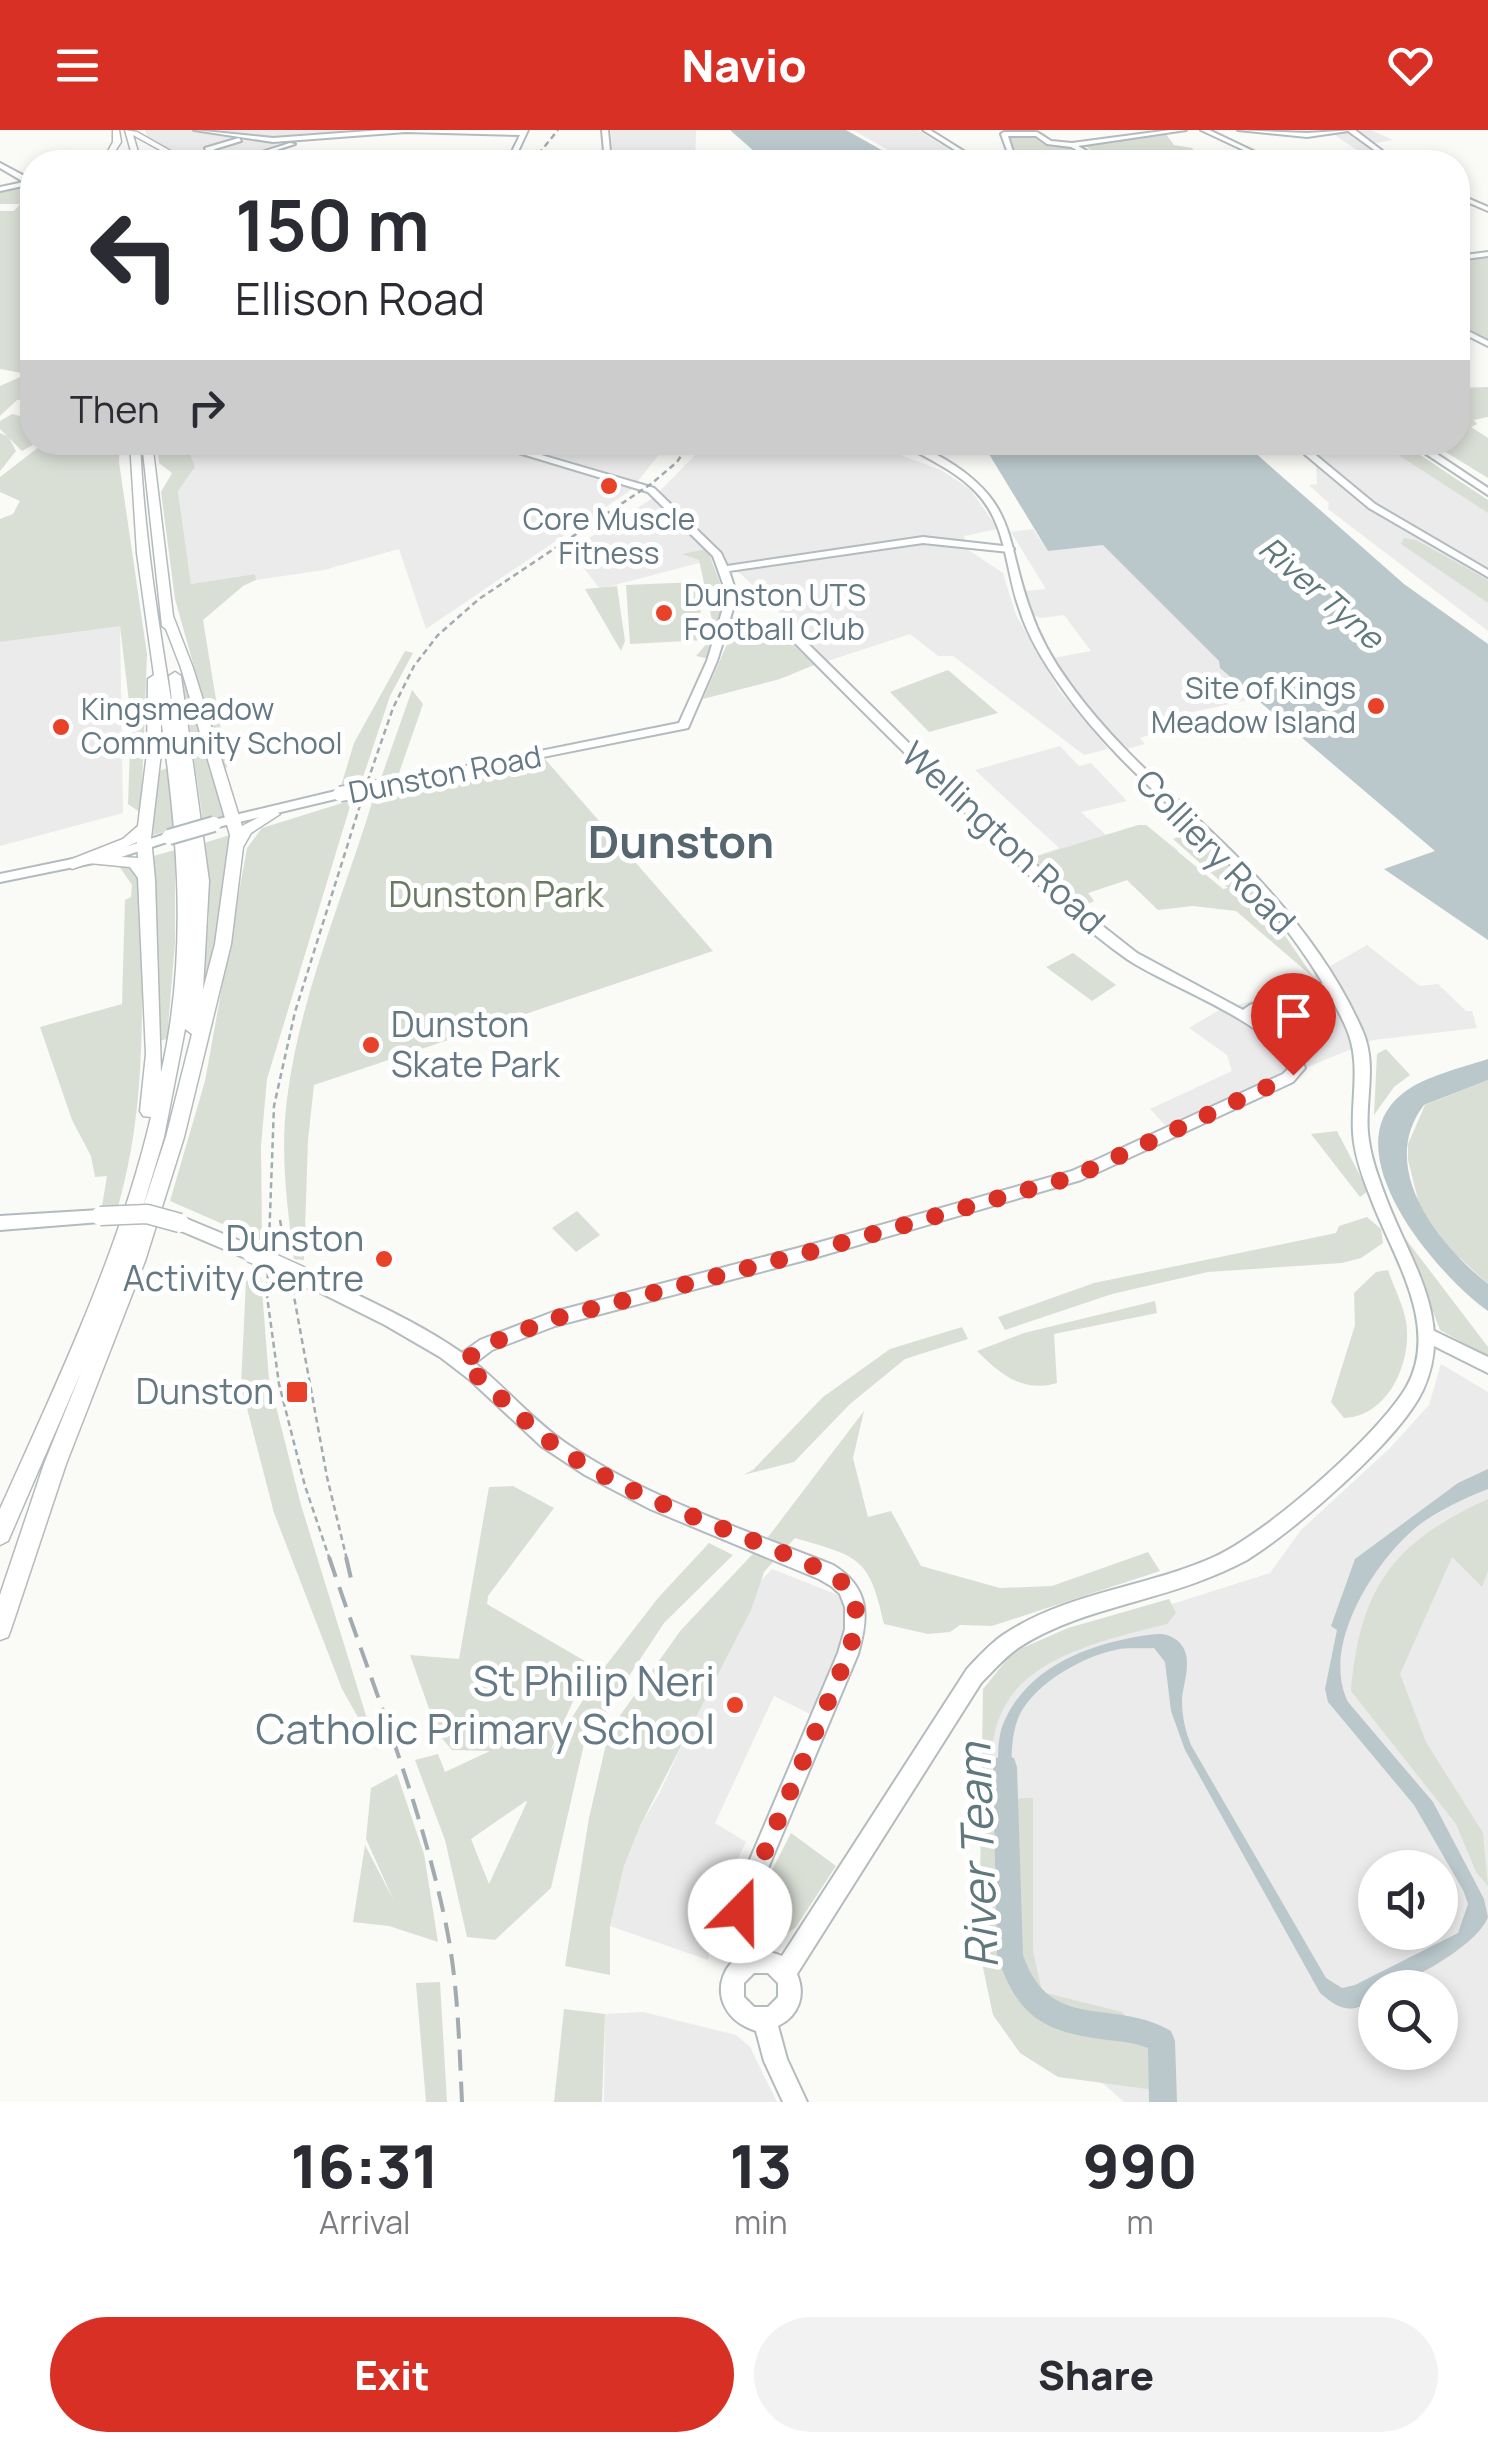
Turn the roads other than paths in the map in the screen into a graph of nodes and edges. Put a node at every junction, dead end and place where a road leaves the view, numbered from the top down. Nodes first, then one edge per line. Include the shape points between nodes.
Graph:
1 (197, 130) edge
2 (294, 130) edge
3 (926, 130) edge
4 (936, 130) edge
5 (1183, 130) edge
6 (1204, 130) edge
7 (1241, 130) edge
8 (1349, 130) edge
9 (126, 131) edge
10 (380, 132) edge
11 (524, 132) edge
12 (498, 134) junction
13 (232, 136) junction
14 (324, 136) junction
15 (340, 136) junction
16 (286, 140) junction
17 (1072, 145) junction
18 (208, 149) joint
19 (147, 150) edge
20 (163, 150) edge
21 (262, 150) edge
22 (267, 150) edge
23 (273, 150) edge
24 (518, 150) joint
25 (961, 150) edge
26 (965, 150) edge
27 (1010, 150) edge
28 (1081, 150) edge
29 (1247, 150) edge
30 (1377, 150) edge
31 (1488, 254) edge
32 (1471, 256) edge
33 (137, 455) edge
34 (148, 455) edge
35 (540, 455) edge
36 (927, 455) edge
37 (1310, 455) edge
38 (1432, 455) edge
39 (1445, 455) edge
40 (1488, 483) edge
41 (1488, 492) edge
42 (1009, 549) junction
43 (725, 569) junction
44 (1488, 574) edge
45 (160, 615) junction
46 (725, 622) junction
47 (265, 813) junction
48 (231, 816) junction
49 (145, 840) junction
50 (237, 846) junction
51 (90, 860) junction
52 (72, 864) junction
53 (0, 878) edge
54 (148, 880) junction
55 (1330, 986) junction
56 (1244, 1017) junction
57 (176, 1137) junction
58 (135, 1200) junction
59 (0, 1223) edge
60 (1428, 1336) junction
61 (462, 1363) junction
62 (1488, 1365) edge
63 (51, 1476) junction
64 (0, 1534) edge
65 (0, 1594) edge
66 (0, 1629) edge
67 (745, 1964) junction
68 (784, 1974) junction
69 (765, 2022) junction
70 (794, 2102) edge

1 - 13 street
2 - 16 street
3 - 25 street
4 - 26 street
5 - 17 street
6 - 29 street
7 - 8 street
8 - 30 street
9 - 19 highway
9 - 20 highway
10 - 12 street
10 - 14 street
10 - 15 street
11 - 12 street
11 - 24 street
12 - 24 street via 517,138
13 - 16 street
13 - 18 street
14 - 15 street
14 - 16 street
15 - 23 street
16 - 22 street
17 - 27 street via 1036,134 1004,134
17 - 28 street
18 - 21 street via 249,140 266,144
31 - 32 street
33 - 45 highway
34 - 45 highway
35 - 43 street via 652,490
36 - 42 street, Colliery Road via 980,492 1002,523
37 - 44 street via 1372,506
38 - 41 street
39 - 40 street
42 - 43 street via 918,540
42 - 55 street, Colliery Road via 1029,621 1087,715 1257,886
43 - 46 street via 732,595
45 - 48 highway via 188,668
45 - 49 highway
45 - 57 highway via 202,881 200,966
45 - 58 highway via 187,920 174,1048
46 - 47 street, Dunston Road, bridge via 684,726
46 - 56 street, Wellington Road via 794,636 1020,859 1104,932 1152,969
47 - 48 street, Dunston Road
47 - 48 highway
47 - 50 highway
48 - 49 street, Dunston Road, bridge via 215,828
48 - 50 highway
49 - 51 street
49 - 52 highway
49 - 54 highway
50 - 57 highway via 223,944
51 - 52 street
51 - 54 highway via 134,862
52 - 53 street
54 - 58 highway via 152,1094
55 - 56 street
55 - 60 street, Colliery Road via 1362,1049 1365,1158
56 - 61 street, Wellington Road via 1292,1050 1299,1064 1288,1078 1076,1176 553,1319 486,1345
57 - 63 highway via 136,1261
58 - 64 highway
59 - 61 street, bridge via 146,1214 180,1223 315,1282
60 - 62 street
60 - 68 street via 1419,1380 1398,1412 1265,1539 1224,1563 1044,1623 985,1665 946,1714
61 - 67 street via 581,1462 651,1500 832,1575 853,1594 857,1616 848,1654 740,1911
63 - 65 highway
63 - 66 highway
67 - 68 street via 766,1959
67 - 69 street via 736,1976 735,2000 744,2015
68 - 69 street via 787,2000
69 - 70 street

